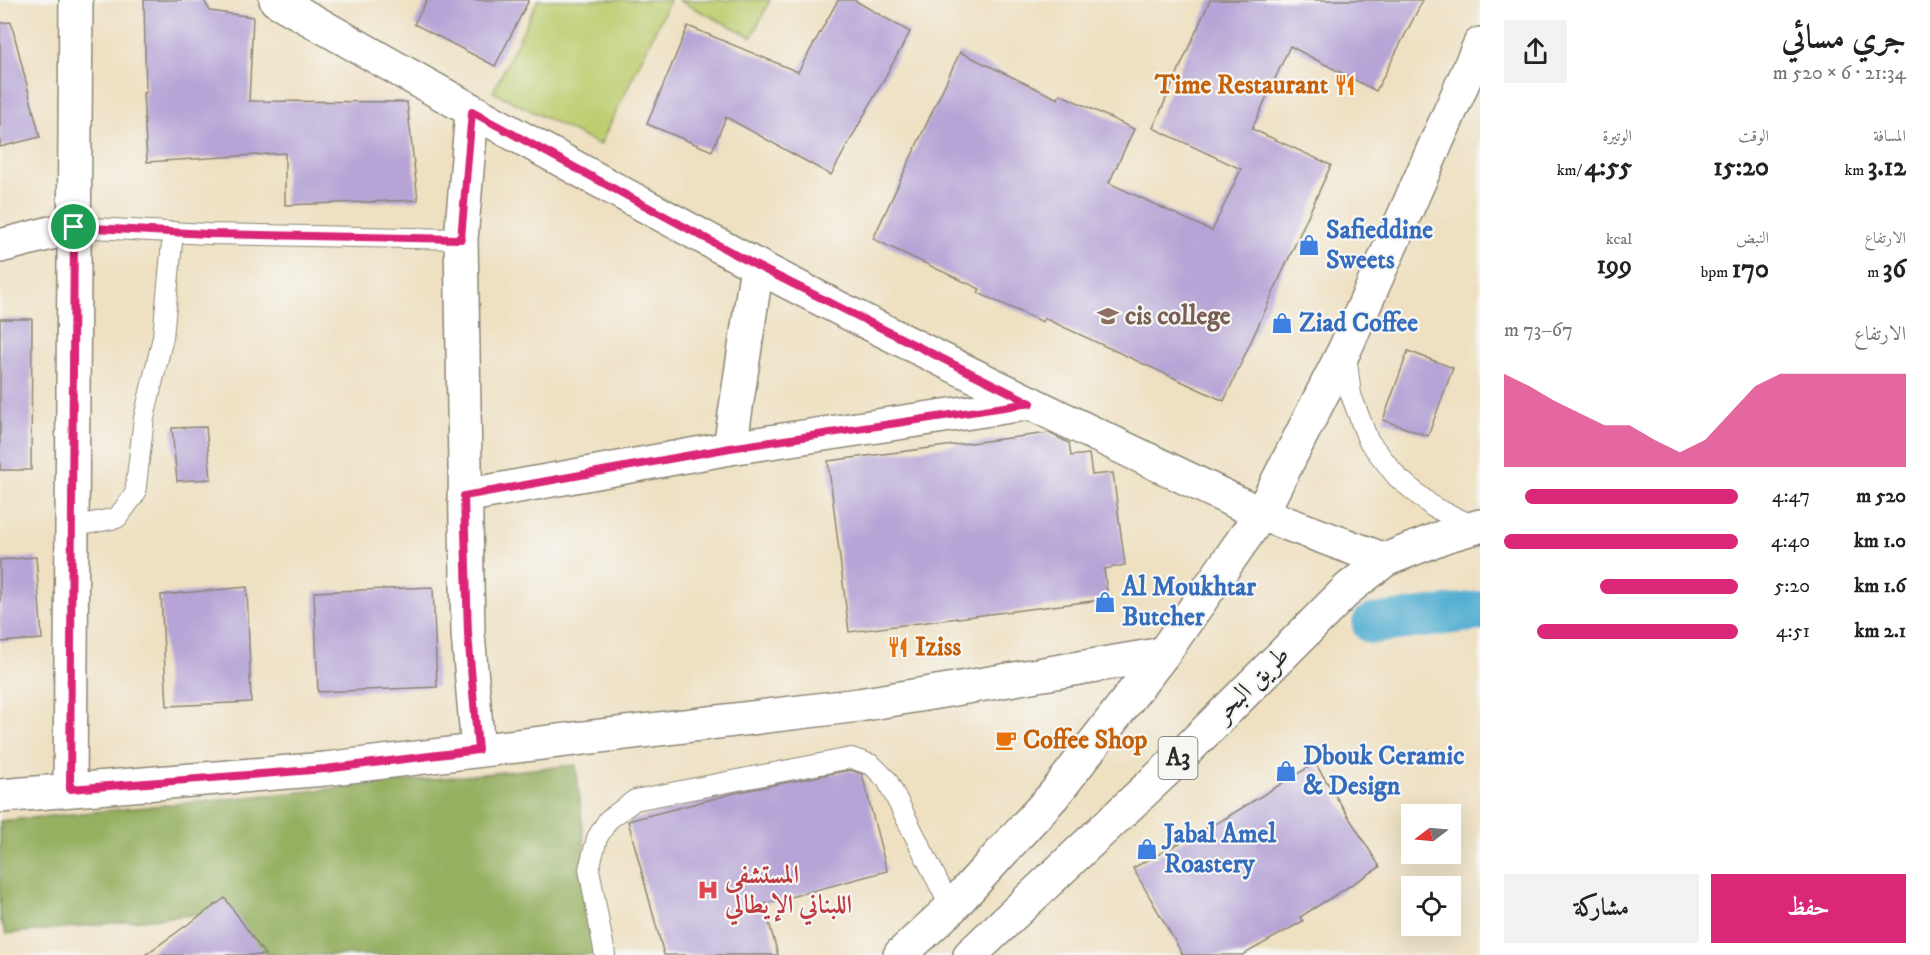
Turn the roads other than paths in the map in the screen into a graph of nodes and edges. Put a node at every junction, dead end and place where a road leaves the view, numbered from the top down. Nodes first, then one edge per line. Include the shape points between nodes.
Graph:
1 (76, 0) edge
2 (276, 0) edge
3 (1480, 44) edge
4 (472, 112) junction
5 (74, 227) junction
6 (172, 232) junction
7 (461, 239) junction
8 (0, 246) edge
9 (757, 266) junction
10 (1345, 349) junction
11 (1031, 403) junction
12 (730, 448) junction
13 (464, 496) junction
14 (1260, 514) junction
15 (1478, 526) edge
16 (71, 527) junction
17 (1384, 560) junction
18 (1163, 654) junction
19 (478, 750) junction
20 (70, 789) junction
21 (0, 796) edge
22 (951, 908) junction
23 (604, 955) edge
24 (900, 955) edge
25 (970, 955) edge

1 - 5 main road
2 - 4 main road
3 - 10 main road
4 - 7 main road
4 - 9 main road
5 - 6 lane
5 - 8 main road
5 - 16 main road
6 - 7 lane
6 - 16 lane via 162,337 144,418 135,495 117,518
7 - 13 main road
9 - 11 main road
9 - 12 main road
10 - 14 main road
10 - 15 lane via 1351,395 1368,440 1397,477 1424,500
11 - 12 main road
11 - 14 main road
12 - 13 main road
13 - 19 main road via 468,634
14 - 17 main road
14 - 18 main road
15 - 17 main road, طريق البحر / A3
16 - 20 main road
17 - 25 main road, طريق البحر / A3 via 1349,588 1175,762
18 - 19 main road via 859,705
18 - 22 main road via 1054,795
19 - 20 main road via 325,769
20 - 21 main road
22 - 23 lane via 887,780 872,765 851,758 635,800 608,820 597,838 589,869
22 - 24 main road

